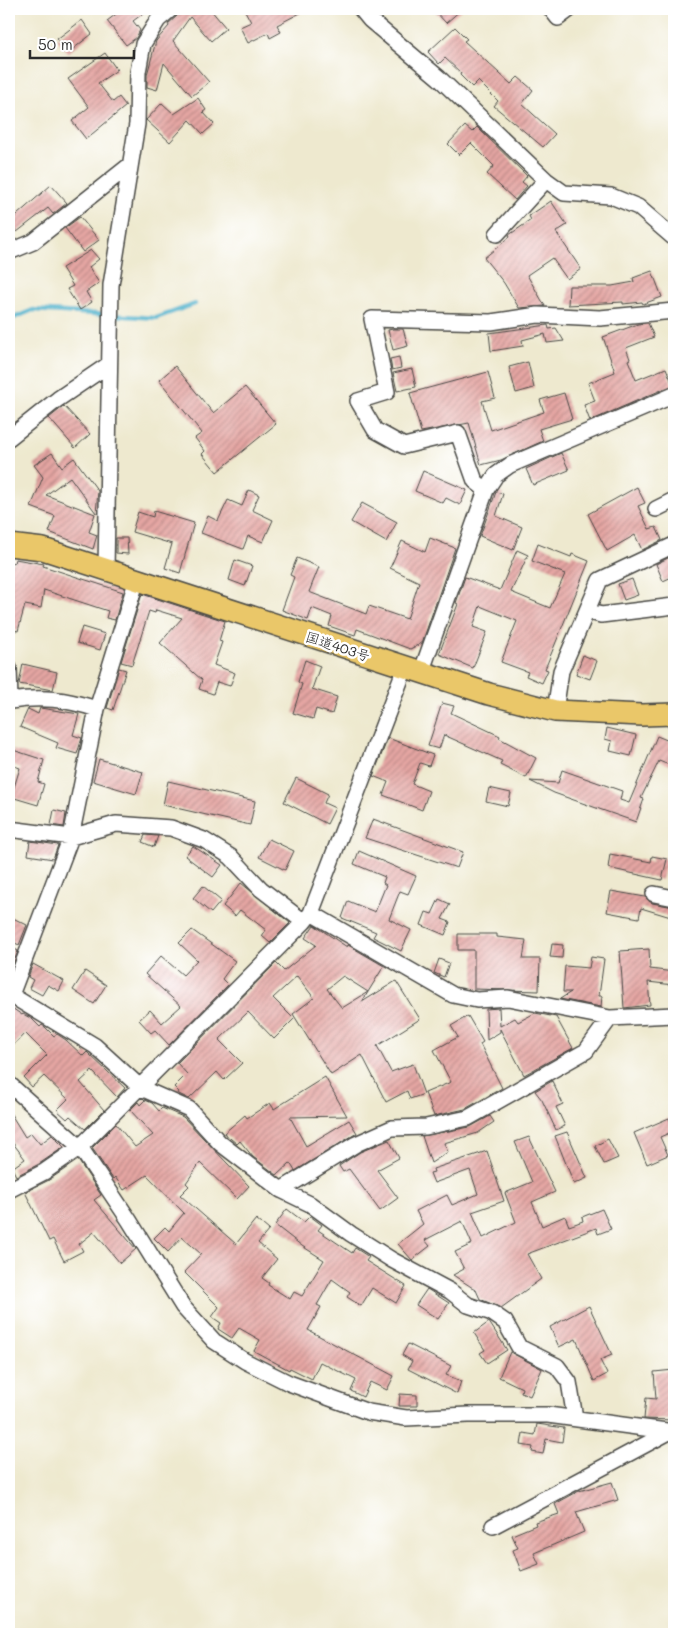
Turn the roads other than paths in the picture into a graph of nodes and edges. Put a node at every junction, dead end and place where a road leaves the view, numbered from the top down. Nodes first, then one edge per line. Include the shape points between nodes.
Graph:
1 (171, 9) edge
2 (361, 9) edge
3 (551, 9) edge
4 (570, 9) edge
5 (130, 165) junction
6 (546, 180) junction
7 (497, 234) dead end
8 (674, 238) edge
9 (9, 252) edge
10 (674, 312) edge
11 (108, 365) junction
12 (674, 395) edge
13 (9, 438) edge
14 (486, 490) junction
15 (674, 500) edge
16 (656, 509) dead end
17 (9, 545) edge
18 (674, 545) edge
19 (106, 569) junction
20 (137, 579) junction
21 (674, 606) edge
22 (587, 611) junction
23 (9, 668) edge
24 (413, 670) junction
25 (97, 708) junction
26 (556, 711) junction
27 (674, 714) edge
28 (9, 829) edge
29 (71, 837) junction
30 (654, 894) dead end
31 (674, 898) edge
32 (308, 918) junction
33 (10, 995) edge
34 (674, 1015) edge
35 (610, 1018) junction
36 (11, 1088) edge
37 (141, 1088) junction
38 (80, 1147) junction
39 (9, 1190) edge
40 (281, 1190) junction
41 (575, 1418) junction
42 (671, 1432) edge
43 (493, 1526) dead end

1 - 5 street via 158,20 143,44 138,72 137,124
2 - 6 street
3 - 4 street via 558,18
5 - 9 street via 33,242
5 - 11 street via 111,285
6 - 7 street
6 - 8 street via 564,192 610,196 638,208
10 - 14 street via 600,318 538,316 491,322 372,319 387,392 358,401 375,430 404,446 458,433 475,481
11 - 13 street
11 - 19 street
12 - 14 street via 510,465 496,475
14 - 24 street
15 - 16 street
17 - 19 highway, 国道403号 via 43,549
18 - 22 street via 600,580
19 - 20 highway, 国道403号
20 - 24 highway, 国道403号
20 - 25 street
21 - 22 street via 601,615
22 - 26 street via 561,671
23 - 25 street via 10,701 65,699
24 - 26 highway, 国道403号
24 - 32 street
25 - 29 street
26 - 27 highway, 国道403号
28 - 29 street
29 - 32 street via 116,824 171,828 204,840 231,857 261,889
29 - 33 street
30 - 31 street
32 - 35 street via 453,994 477,1000 508,998
32 - 37 street
33 - 37 street via 95,1046
34 - 35 street
35 - 40 street via 586,1051 468,1118 426,1127 392,1128 356,1144
36 - 38 street
37 - 38 street
37 - 40 street via 189,1109 220,1143
38 - 39 street via 44,1172
38 - 41 street via 183,1307 214,1341 245,1361 289,1383 368,1412 406,1418 548,1415
40 - 41 street via 310,1204 392,1260 505,1322 519,1347 557,1366 569,1382
41 - 42 street
42 - 43 street

